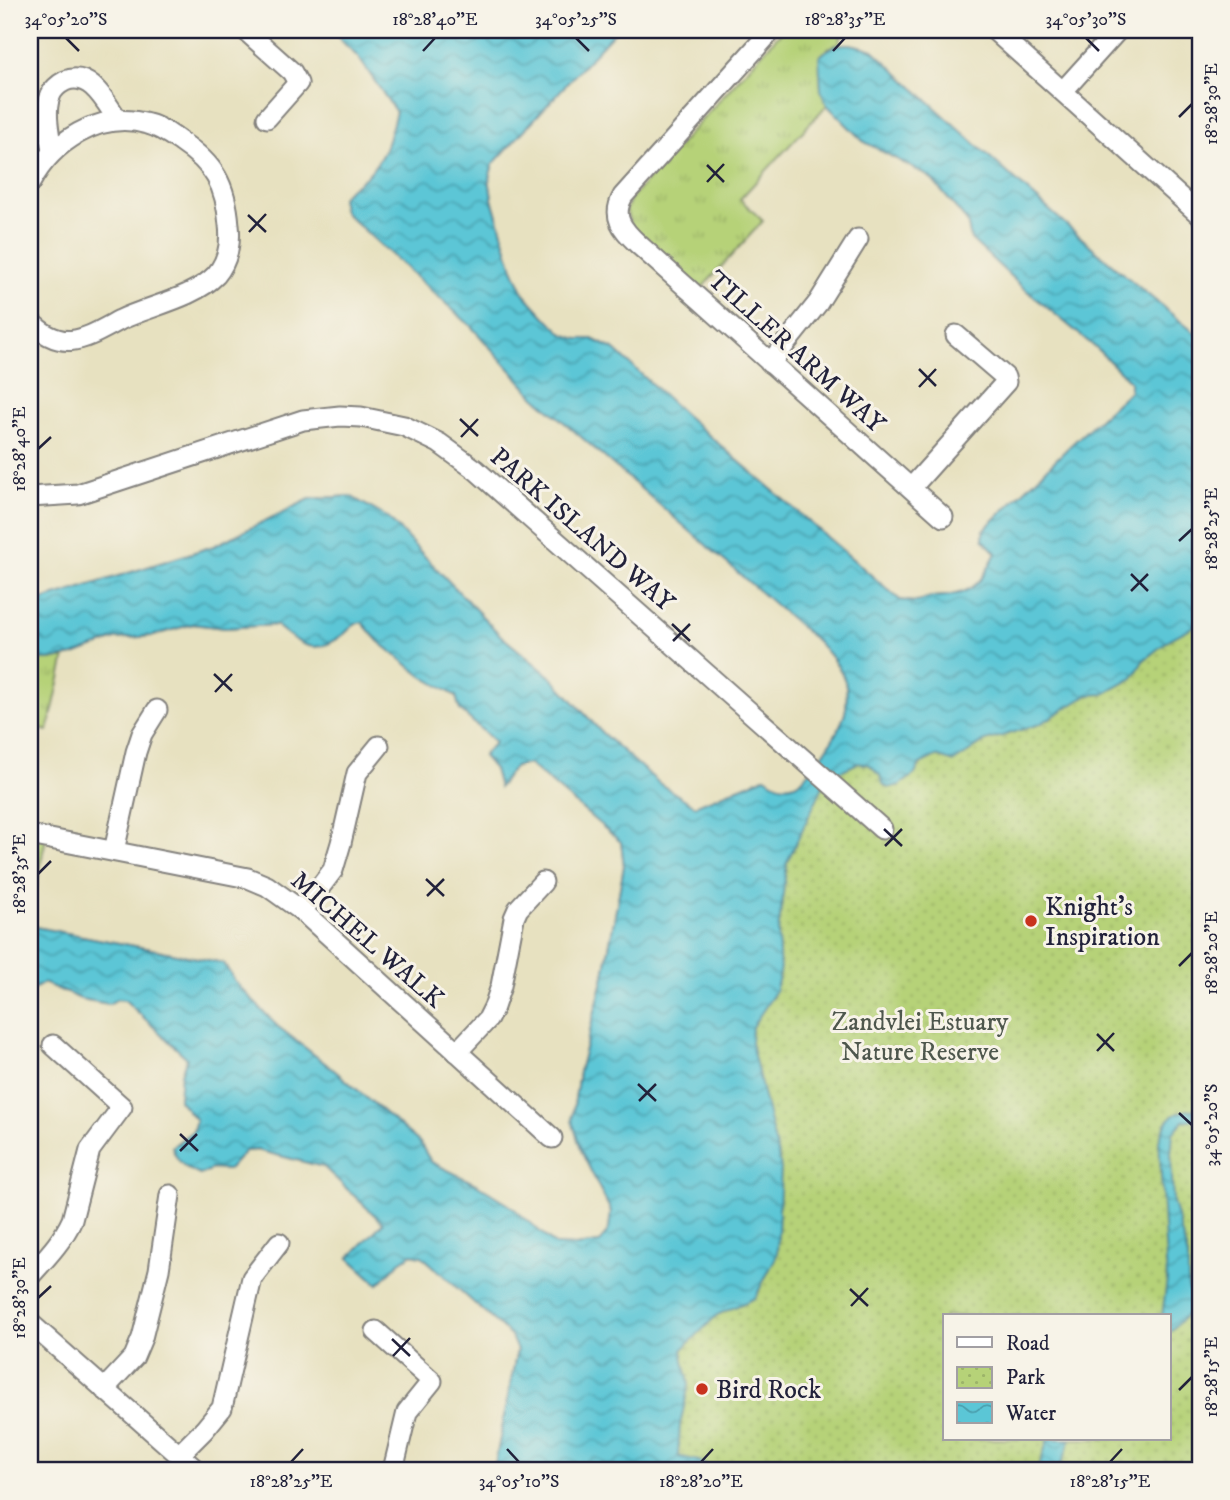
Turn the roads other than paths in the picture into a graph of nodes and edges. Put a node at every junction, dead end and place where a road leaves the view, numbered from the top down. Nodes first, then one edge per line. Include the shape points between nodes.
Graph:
1 (245, 30) edge
2 (772, 30) edge
3 (994, 30) edge
4 (1118, 30) edge
5 (1063, 92) junction
6 (267, 118) dead end
7 (118, 120) junction
8 (52, 152) junction
9 (30, 183) edge
10 (1199, 210) edge
11 (858, 239) dead end
12 (30, 321) edge
13 (956, 335) dead end
14 (770, 363) junction
15 (911, 488) junction
16 (30, 497) edge
17 (943, 517) dead end
18 (157, 710) dead end
19 (379, 746) dead end
20 (883, 830) dead end
21 (30, 835) edge
22 (114, 851) junction
23 (543, 881) dead end
24 (302, 911) junction
25 (53, 1045) dead end
26 (457, 1052) junction
27 (552, 1138) dead end
28 (170, 1195) dead end
29 (279, 1243) dead end
30 (30, 1276) edge
31 (30, 1323) edge
32 (376, 1331) dead end
33 (104, 1389) junction
34 (179, 1455) junction
35 (196, 1470) edge
36 (393, 1470) edge

1 - 6 street via 292,72 298,83
2 - 14 street, TILLER ARM WAY via 619,206 624,231
3 - 5 street
4 - 5 street
5 - 10 street
7 - 8 street via 84,130
7 - 8 street via 89,83 66,81 50,96
7 - 12 street via 148,124 167,133 214,172 226,197 229,220 229,245 222,266 206,284 140,310 81,341 51,337
8 - 9 street
11 - 14 street via 818,303
13 - 15 street via 1005,377 1004,385
14 - 15 street, TILLER ARM WAY
15 - 17 street, TILLER ARM WAY
16 - 20 street, PARK ISLAND WAY via 79,494 303,420 351,416 404,426 476,470
18 - 22 street via 136,752
19 - 24 street via 357,773 333,870
21 - 22 street, MICHEL WALK
22 - 24 street, MICHEL WALK via 254,880
23 - 26 street via 514,918 494,1007
24 - 26 street, MICHEL WALK
25 - 30 street via 122,1107 90,1150 67,1230
26 - 27 street, MICHEL WALK
28 - 33 street via 159,1270 142,1338 134,1357
29 - 34 street via 252,1278 222,1408
31 - 33 street
32 - 36 street via 432,1381 407,1412
33 - 34 street
34 - 35 street

